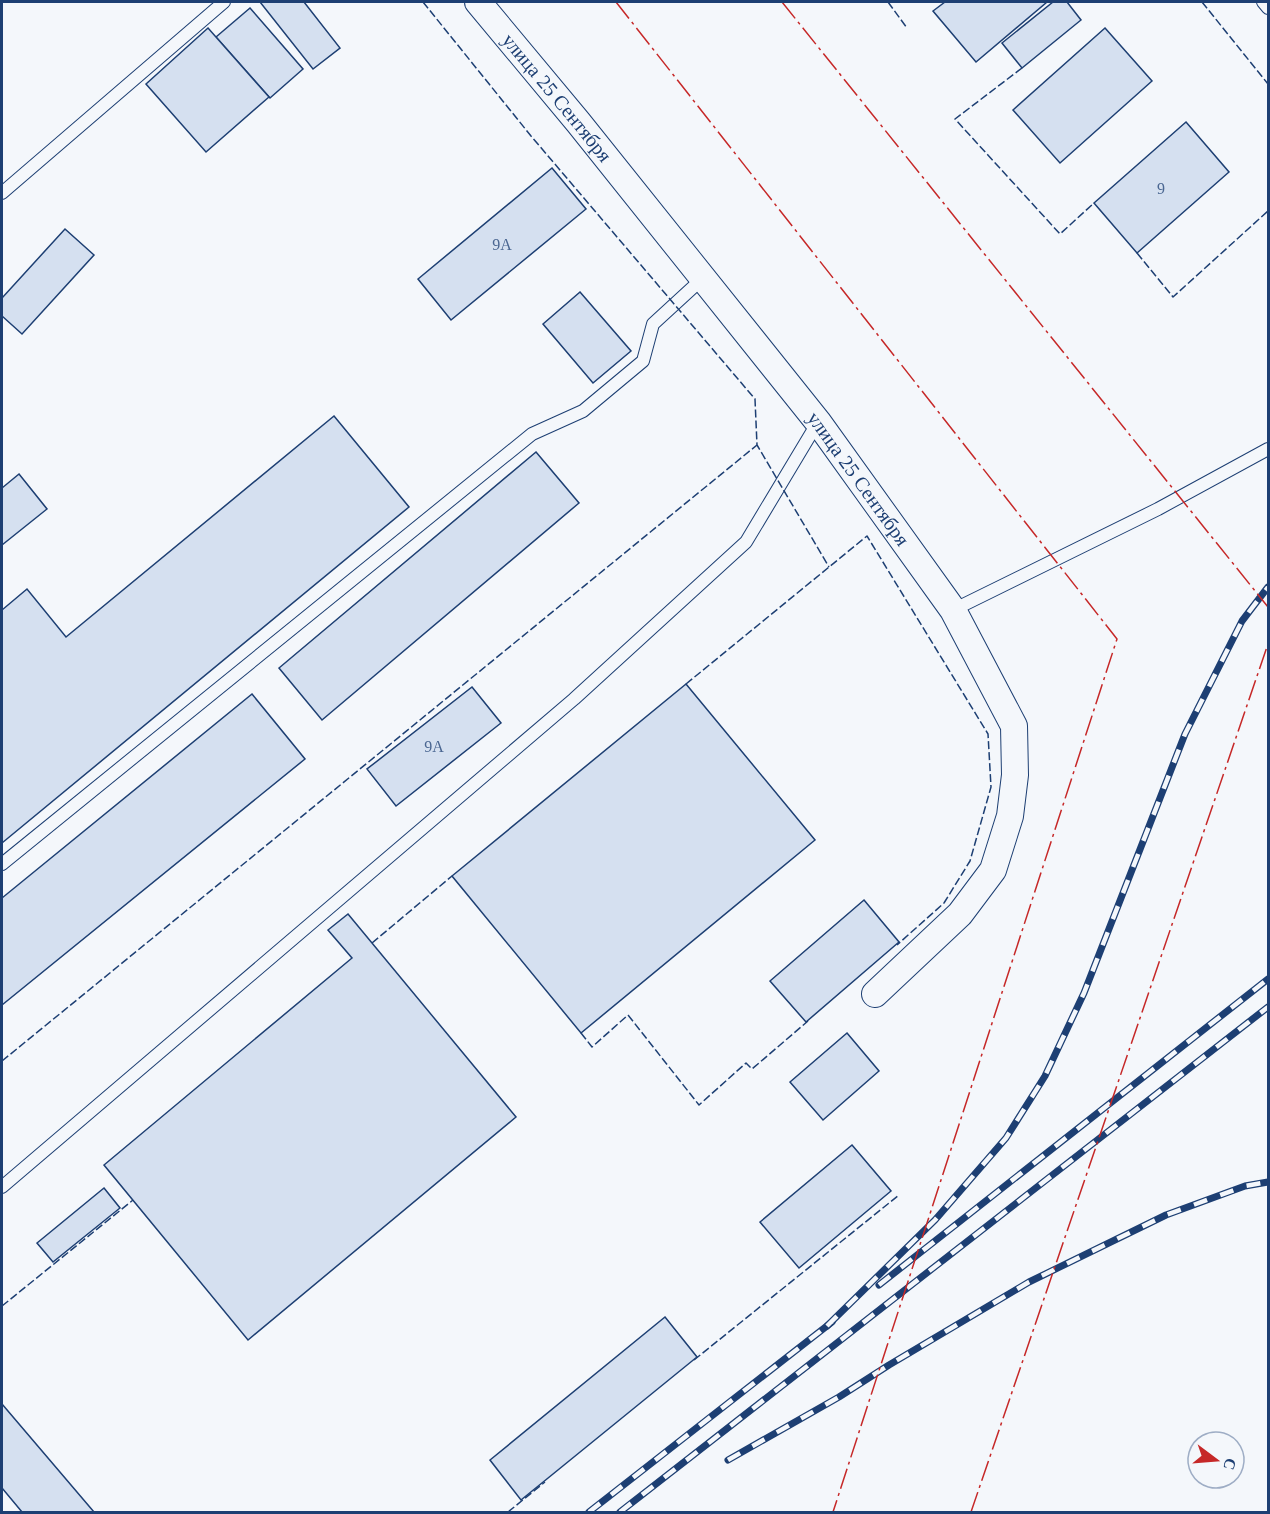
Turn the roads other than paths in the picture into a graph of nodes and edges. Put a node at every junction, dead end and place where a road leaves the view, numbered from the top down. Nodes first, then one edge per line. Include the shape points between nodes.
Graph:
1 (224, 2) edge
2 (478, 2) edge
3 (1263, 2) edge
4 (1268, 8) edge
5 (2, 193) edge
6 (702, 279) junction
7 (818, 422) junction
8 (1269, 450) edge
9 (953, 610) junction
10 (2, 864) edge
11 (875, 994) dead end
12 (2, 1187) edge

1 - 5 lane
2 - 6 street, улица 25 Сентября
3 - 4 lane
6 - 7 street, улица 25 Сентября
6 - 10 lane via 653,324 643,361 583,411 532,434
7 - 9 street, улица 25 Сентября
7 - 12 lane via 746,542 574,699
8 - 9 lane
9 - 11 street, улица 25 Сентября via 1014,726 1015,775 1010,816 993,870 960,914

